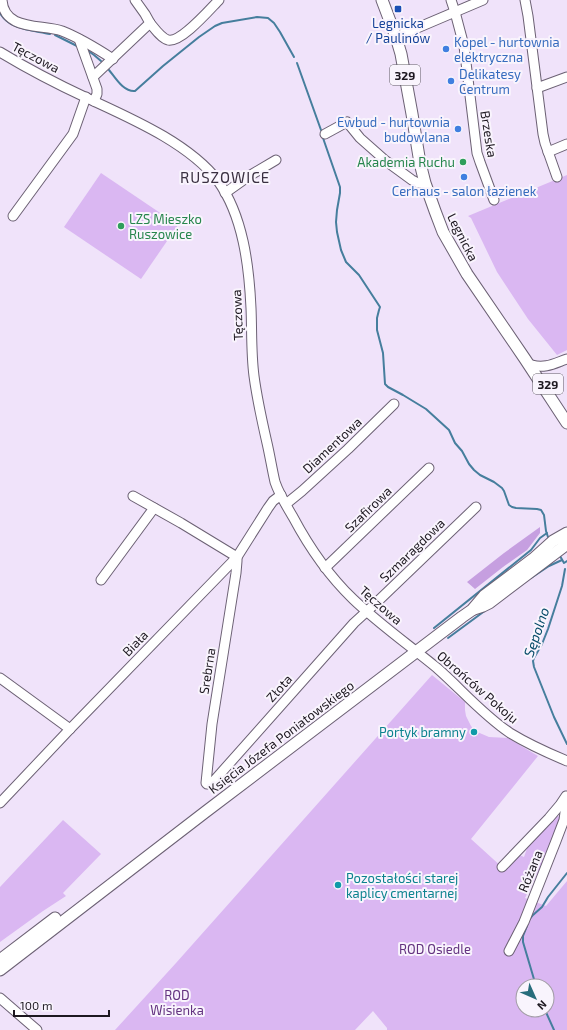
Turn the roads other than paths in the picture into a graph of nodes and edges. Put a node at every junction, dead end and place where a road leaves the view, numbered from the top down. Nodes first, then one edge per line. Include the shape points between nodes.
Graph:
1 (2, 0) edge
2 (135, 0) edge
3 (219, 0) edge
4 (382, 0) edge
5 (389, 0) edge
6 (450, 0) edge
7 (483, 0) edge
8 (525, 0) edge
9 (455, 12) junction
10 (150, 23) junction
11 (399, 35) junction
12 (79, 39) junction
13 (0, 52) edge
14 (113, 59) junction
15 (93, 77) junction
16 (567, 77) edge
17 (537, 88) junction
18 (90, 99) junction
19 (325, 134) dead end
20 (567, 144) edge
21 (548, 152) junction
22 (276, 160) dead end
23 (558, 177) dead end
24 (425, 183) junction
25 (226, 193) junction
26 (494, 200) dead end
27 (13, 216) dead end
28 (567, 359) edge
29 (529, 362) junction
30 (548, 366) junction
31 (543, 377) junction
32 (544, 389) junction
33 (394, 404) dead end
34 (567, 412) edge
35 (567, 423) edge
36 (429, 468) dead end
37 (281, 495) junction
38 (133, 496) dead end
39 (286, 504) junction
40 (476, 507) dead end
41 (154, 508) junction
42 (567, 533) edge
43 (567, 544) edge
44 (237, 557) junction
45 (325, 568) junction
46 (101, 580) dead end
47 (472, 610) junction
48 (366, 612) junction
49 (417, 651) junction
50 (0, 678) edge
51 (70, 729) junction
52 (567, 761) edge
53 (212, 783) joint
54 (567, 796) edge
55 (0, 803) edge
56 (502, 867) dead end
57 (107, 887) junction
58 (509, 952) dead end
59 (0, 960) edge
60 (0, 970) edge
61 (2, 1001) edge
62 (37, 1030) edge

1 - 12 street via 5,12 18,22 57,30
2 - 10 street
3 - 10 street via 188,31 174,40 166,39
4 - 11 main road, Legnicka / 329
5 - 11 main road, Legnicka / 329
6 - 9 street, Brzeska
7 - 9 street
8 - 17 street
9 - 11 street
9 - 26 street, Brzeska via 464,46 478,153
10 - 14 street
11 - 24 main road, Legnicka / 329 via 406,45 410,67 412,114
12 - 14 street
12 - 15 street
13 - 18 street, Tęczowa via 32,71
14 - 15 street
15 - 18 street via 97,94
16 - 17 street
17 - 21 street
18 - 25 street, Tęczowa via 178,145 217,180
18 - 27 street via 73,134
19 - 24 street via 347,122 360,138 386,161 412,180
20 - 21 street
21 - 23 street
22 - 25 street
24 - 29 main road, Legnicka / 329 via 443,232 455,254
25 - 37 street, Tęczowa via 244,246 252,309 254,376 273,471
28 - 30 street
29 - 30 street via 539,367
29 - 31 main road, Legnicka / 329
29 - 32 main road, Legnicka / 329
30 - 31 street
31 - 32 street
31 - 34 main road, Legnicka / 329
32 - 35 main road, Legnicka / 329
33 - 39 street, Diamentowa
36 - 45 street, Szafirowa
37 - 39 street, Tęczowa
37 - 44 street, Biała via 268,508
38 - 41 street
39 - 45 street, Tęczowa
40 - 48 street, Szmaragdowa
41 - 44 street
41 - 46 street
42 - 47 main road, Księcia Józefa Poniatowskiego via 549,544 484,596
43 - 47 main road, Księcia Józefa Poniatowskiego via 488,603
44 - 51 street, Biała
44 - 53 street, Srebrna via 206,769 206,782
45 - 48 street, Tęczowa
47 - 49 main road, Księcia Józefa Poniatowskiego
48 - 49 street, Tęczowa
48 - 53 street, Złota
49 - 52 street, Obrońców Pokoju via 509,732
49 - 57 main road, Księcia Józefa Poniatowskiego
50 - 51 street
51 - 55 street, Biała
54 - 56 street, Różana
54 - 58 street, Różana via 564,820 556,842 524,922
57 - 59 main road, Księcia Józefa Poniatowskiego via 62,912
57 - 60 main road, Księcia Józefa Poniatowskiego
61 - 62 street

